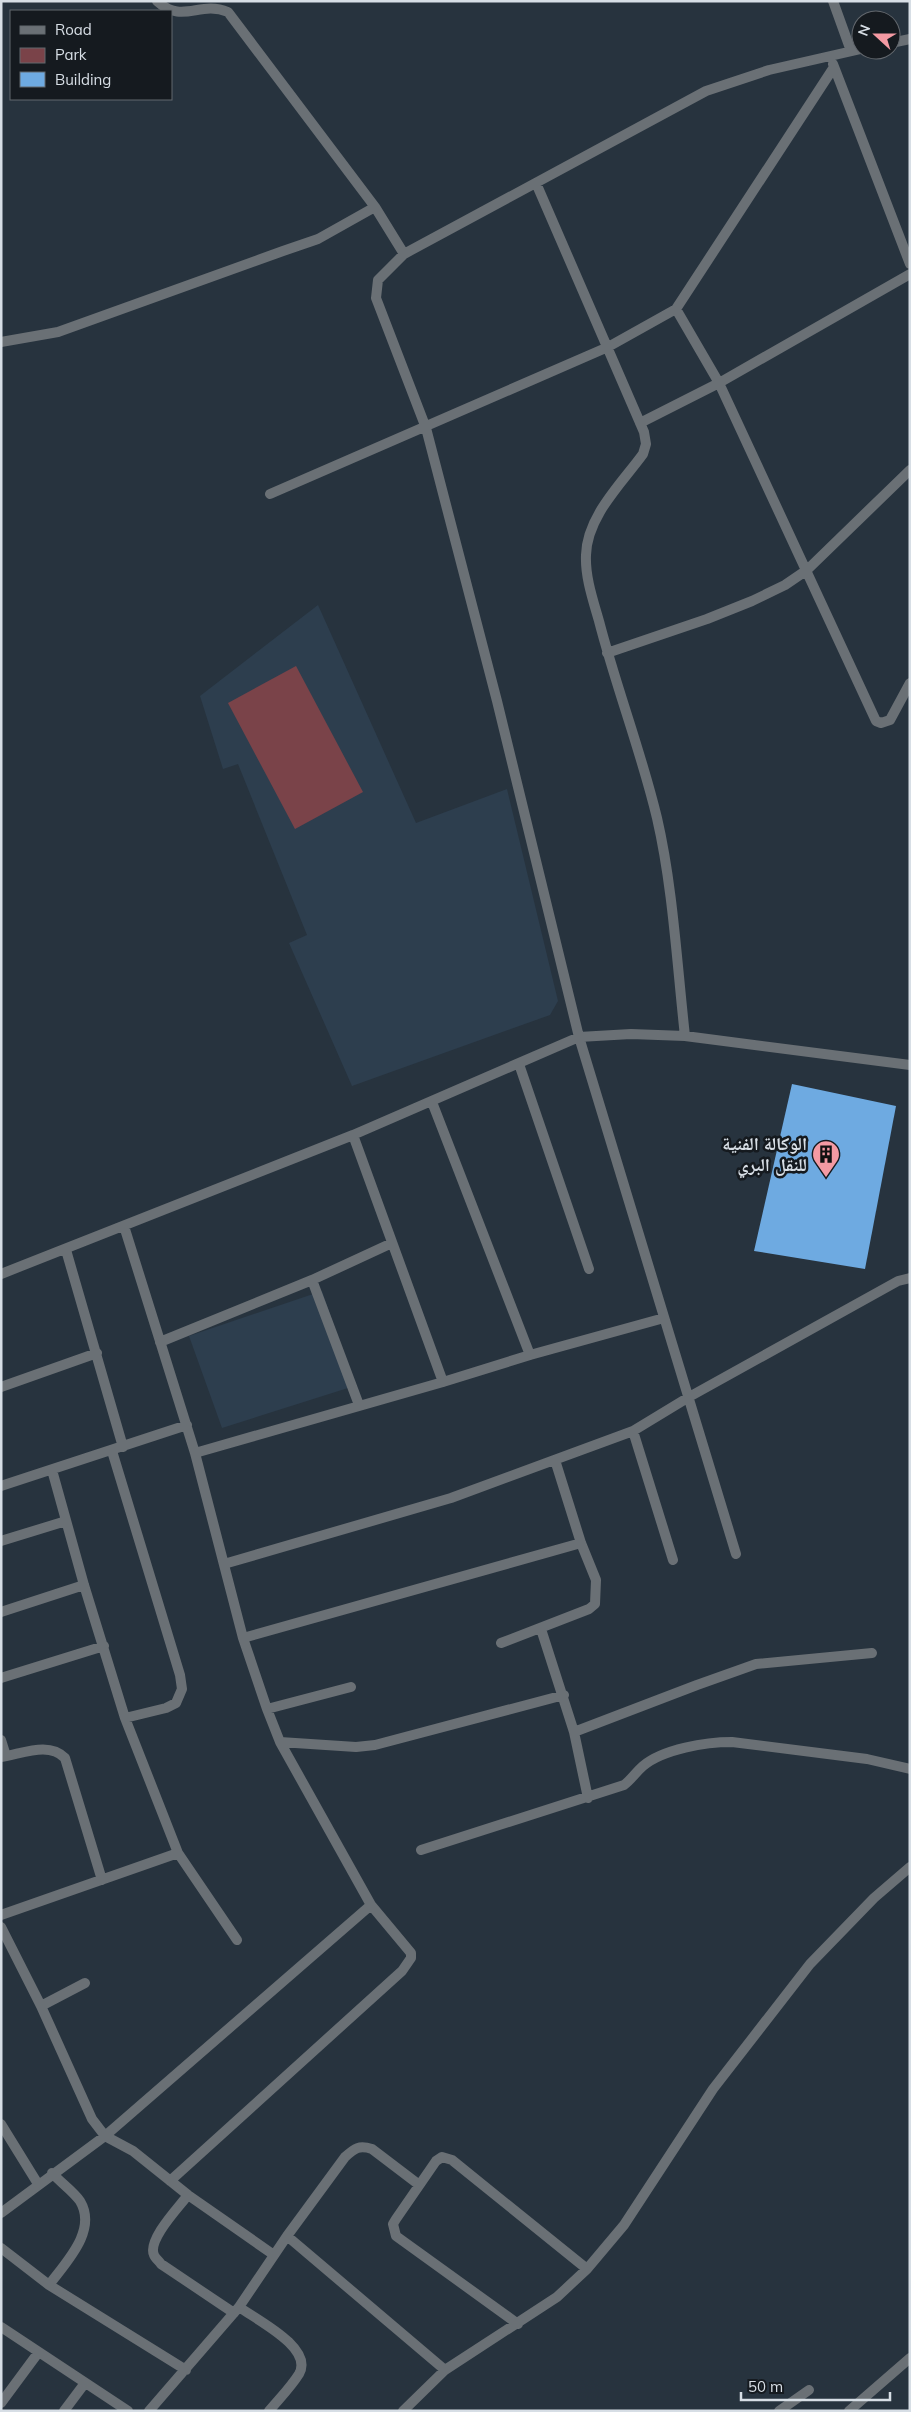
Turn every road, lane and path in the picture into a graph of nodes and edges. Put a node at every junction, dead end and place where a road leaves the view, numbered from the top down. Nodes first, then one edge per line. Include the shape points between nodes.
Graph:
1 (157, 1) edge
2 (833, 1) edge
3 (172, 10) edge
4 (172, 10) edge
5 (851, 39) edge
6 (851, 51) edge
7 (830, 55) junction
8 (834, 67) junction
9 (536, 184) junction
10 (375, 207) junction
11 (404, 254) junction
12 (910, 264) edge
13 (910, 274) edge
14 (676, 310) junction
15 (1, 342) edge
16 (608, 347) junction
17 (719, 383) junction
18 (640, 423) junction
19 (426, 428) junction
20 (910, 470) edge
21 (270, 494) dead end
22 (808, 570) junction
23 (607, 653) junction
24 (910, 683) edge
25 (685, 1036) junction
26 (579, 1037) junction
27 (519, 1064) junction
28 (910, 1065) edge
29 (432, 1102) junction
30 (353, 1135) junction
31 (124, 1226) junction
32 (392, 1243) junction
33 (66, 1250) junction
34 (589, 1269) dead end
35 (1, 1274) edge
36 (910, 1278) edge
37 (312, 1280) junction
38 (664, 1318) junction
39 (160, 1342) junction
40 (97, 1353) junction
41 (530, 1355) junction
42 (444, 1382) junction
43 (1, 1387) edge
44 (689, 1397) junction
45 (359, 1405) junction
46 (187, 1425) junction
47 (633, 1431) junction
48 (123, 1447) junction
49 (112, 1451) junction
50 (195, 1453) junction
51 (555, 1460) junction
52 (52, 1470) junction
53 (1, 1486) edge
54 (66, 1521) junction
55 (1, 1541) edge
56 (581, 1543) junction
57 (736, 1554) dead end
58 (674, 1560) dead end
59 (224, 1564) junction
60 (84, 1585) junction
61 (1, 1612) edge
62 (541, 1629) junction
63 (242, 1638) junction
64 (501, 1643) dead end
65 (104, 1646) junction
66 (872, 1653) dead end
67 (1, 1678) edge
68 (351, 1687) dead end
69 (564, 1695) junction
70 (267, 1709) junction
71 (125, 1718) junction
72 (574, 1732) junction
73 (1, 1740) edge
74 (280, 1742) junction
75 (4, 1757) edge
76 (910, 1769) edge
77 (588, 1798) junction
78 (421, 1850) dead end
79 (178, 1853) junction
80 (910, 1867) edge
81 (102, 1880) junction
82 (371, 1905) junction
83 (1, 1916) edge
84 (1, 1927) edge
85 (237, 1940) dead end
86 (85, 1984) dead end
87 (41, 2006) junction
88 (1, 2124) edge
89 (105, 2136) junction
90 (52, 2173) junction
91 (170, 2181) junction
92 (38, 2184) junction
93 (418, 2184) junction
94 (188, 2195) junction
95 (1, 2213) edge
96 (287, 2236) junction
97 (1, 2248) edge
98 (274, 2255) junction
99 (587, 2269) junction
100 (49, 2285) junction
101 (237, 2310) junction
102 (518, 2324) junction
103 (1, 2327) edge
104 (38, 2353) junction
105 (910, 2358) edge
106 (186, 2370) junction
107 (446, 2370) junction
108 (85, 2383) junction
109 (809, 2390) dead end
110 (1, 2403) edge
111 (64, 2411) edge
112 (128, 2411) edge
113 (149, 2411) edge
114 (269, 2411) edge
115 (403, 2411) edge
116 (779, 2411) edge
117 (849, 2411) edge

1 - 4 street
2 - 5 street
3 - 10 street via 218,4 228,12
6 - 7 street
7 - 8 street
7 - 9 street via 736,79 706,91
8 - 12 street
8 - 14 street
9 - 11 street
9 - 16 street
10 - 11 street
10 - 15 street via 318,238 264,258 58,332
11 - 19 street via 378,280 376,298
13 - 17 street
14 - 16 street
14 - 17 street
16 - 18 street
16 - 19 street
17 - 18 street
17 - 22 street
18 - 23 street via 646,444 643,454 596,519 586,554 589,582
19 - 21 street
19 - 26 street
20 - 22 street
22 - 23 street via 752,601
22 - 24 street via 876,720 881,723 890,720
23 - 25 street via 657,818
25 - 26 street via 631,1034
25 - 28 street
26 - 27 street
26 - 38 street
27 - 29 street
27 - 34 street
29 - 30 street
29 - 41 street
30 - 31 street
30 - 32 street
31 - 33 street
31 - 39 street
32 - 37 street
32 - 42 street
33 - 35 street
33 - 40 street
36 - 44 street via 898,1281
37 - 39 street
37 - 45 street
38 - 41 street
38 - 44 street
39 - 46 street
40 - 43 street
40 - 48 street
41 - 42 street
42 - 45 street
44 - 47 street
44 - 57 street
45 - 50 street
46 - 48 street
46 - 50 street
47 - 51 street
47 - 58 street
48 - 49 street
49 - 52 street
49 - 71 street via 182,1689 176,1703
50 - 59 street
51 - 56 street
51 - 59 street via 451,1498
52 - 53 street
52 - 54 street
54 - 55 street
54 - 60 street
56 - 62 street via 596,1580 595,1604
56 - 63 street
59 - 63 street
60 - 61 street
60 - 65 street
62 - 64 street
62 - 69 street
63 - 70 street
65 - 67 street
65 - 71 street
66 - 72 street via 756,1664
68 - 70 street
69 - 72 street
69 - 74 street via 375,1745 356,1747
70 - 74 street
71 - 79 street
72 - 77 street
73 - 75 street
74 - 82 street
75 - 81 street via 48,1749 65,1758
76 - 77 street via 866,1759 710,1742 658,1759 644,1766 624,1785
77 - 78 street
79 - 81 street
79 - 85 street
80 - 99 street via 867,1904 810,1964 713,2089 624,2225
81 - 83 street
82 - 89 street
82 - 91 street via 407,1946 411,1958 407,1965
84 - 87 street
86 - 87 street
87 - 89 street via 92,2119
88 - 92 street
89 - 90 street
89 - 91 street via 133,2151
90 - 92 street
90 - 100 street via 80,2201 84,2227 81,2239
91 - 94 street
92 - 95 street
93 - 96 street via 372,2148 355,2148
93 - 99 street via 436,2161 446,2157
93 - 102 street via 393,2224 396,2236
94 - 98 street
94 - 101 street via 156,2237 153,2254 161,2264
96 - 98 street
96 - 107 street
97 - 100 street
98 - 101 street
99 - 102 street via 557,2297
100 - 106 street
101 - 106 street
101 - 114 street via 290,2343 302,2358 299,2375
102 - 107 street
103 - 104 street
104 - 108 street
104 - 110 street
105 - 117 street
106 - 113 street
107 - 115 street
108 - 111 street
108 - 112 street
109 - 116 street

